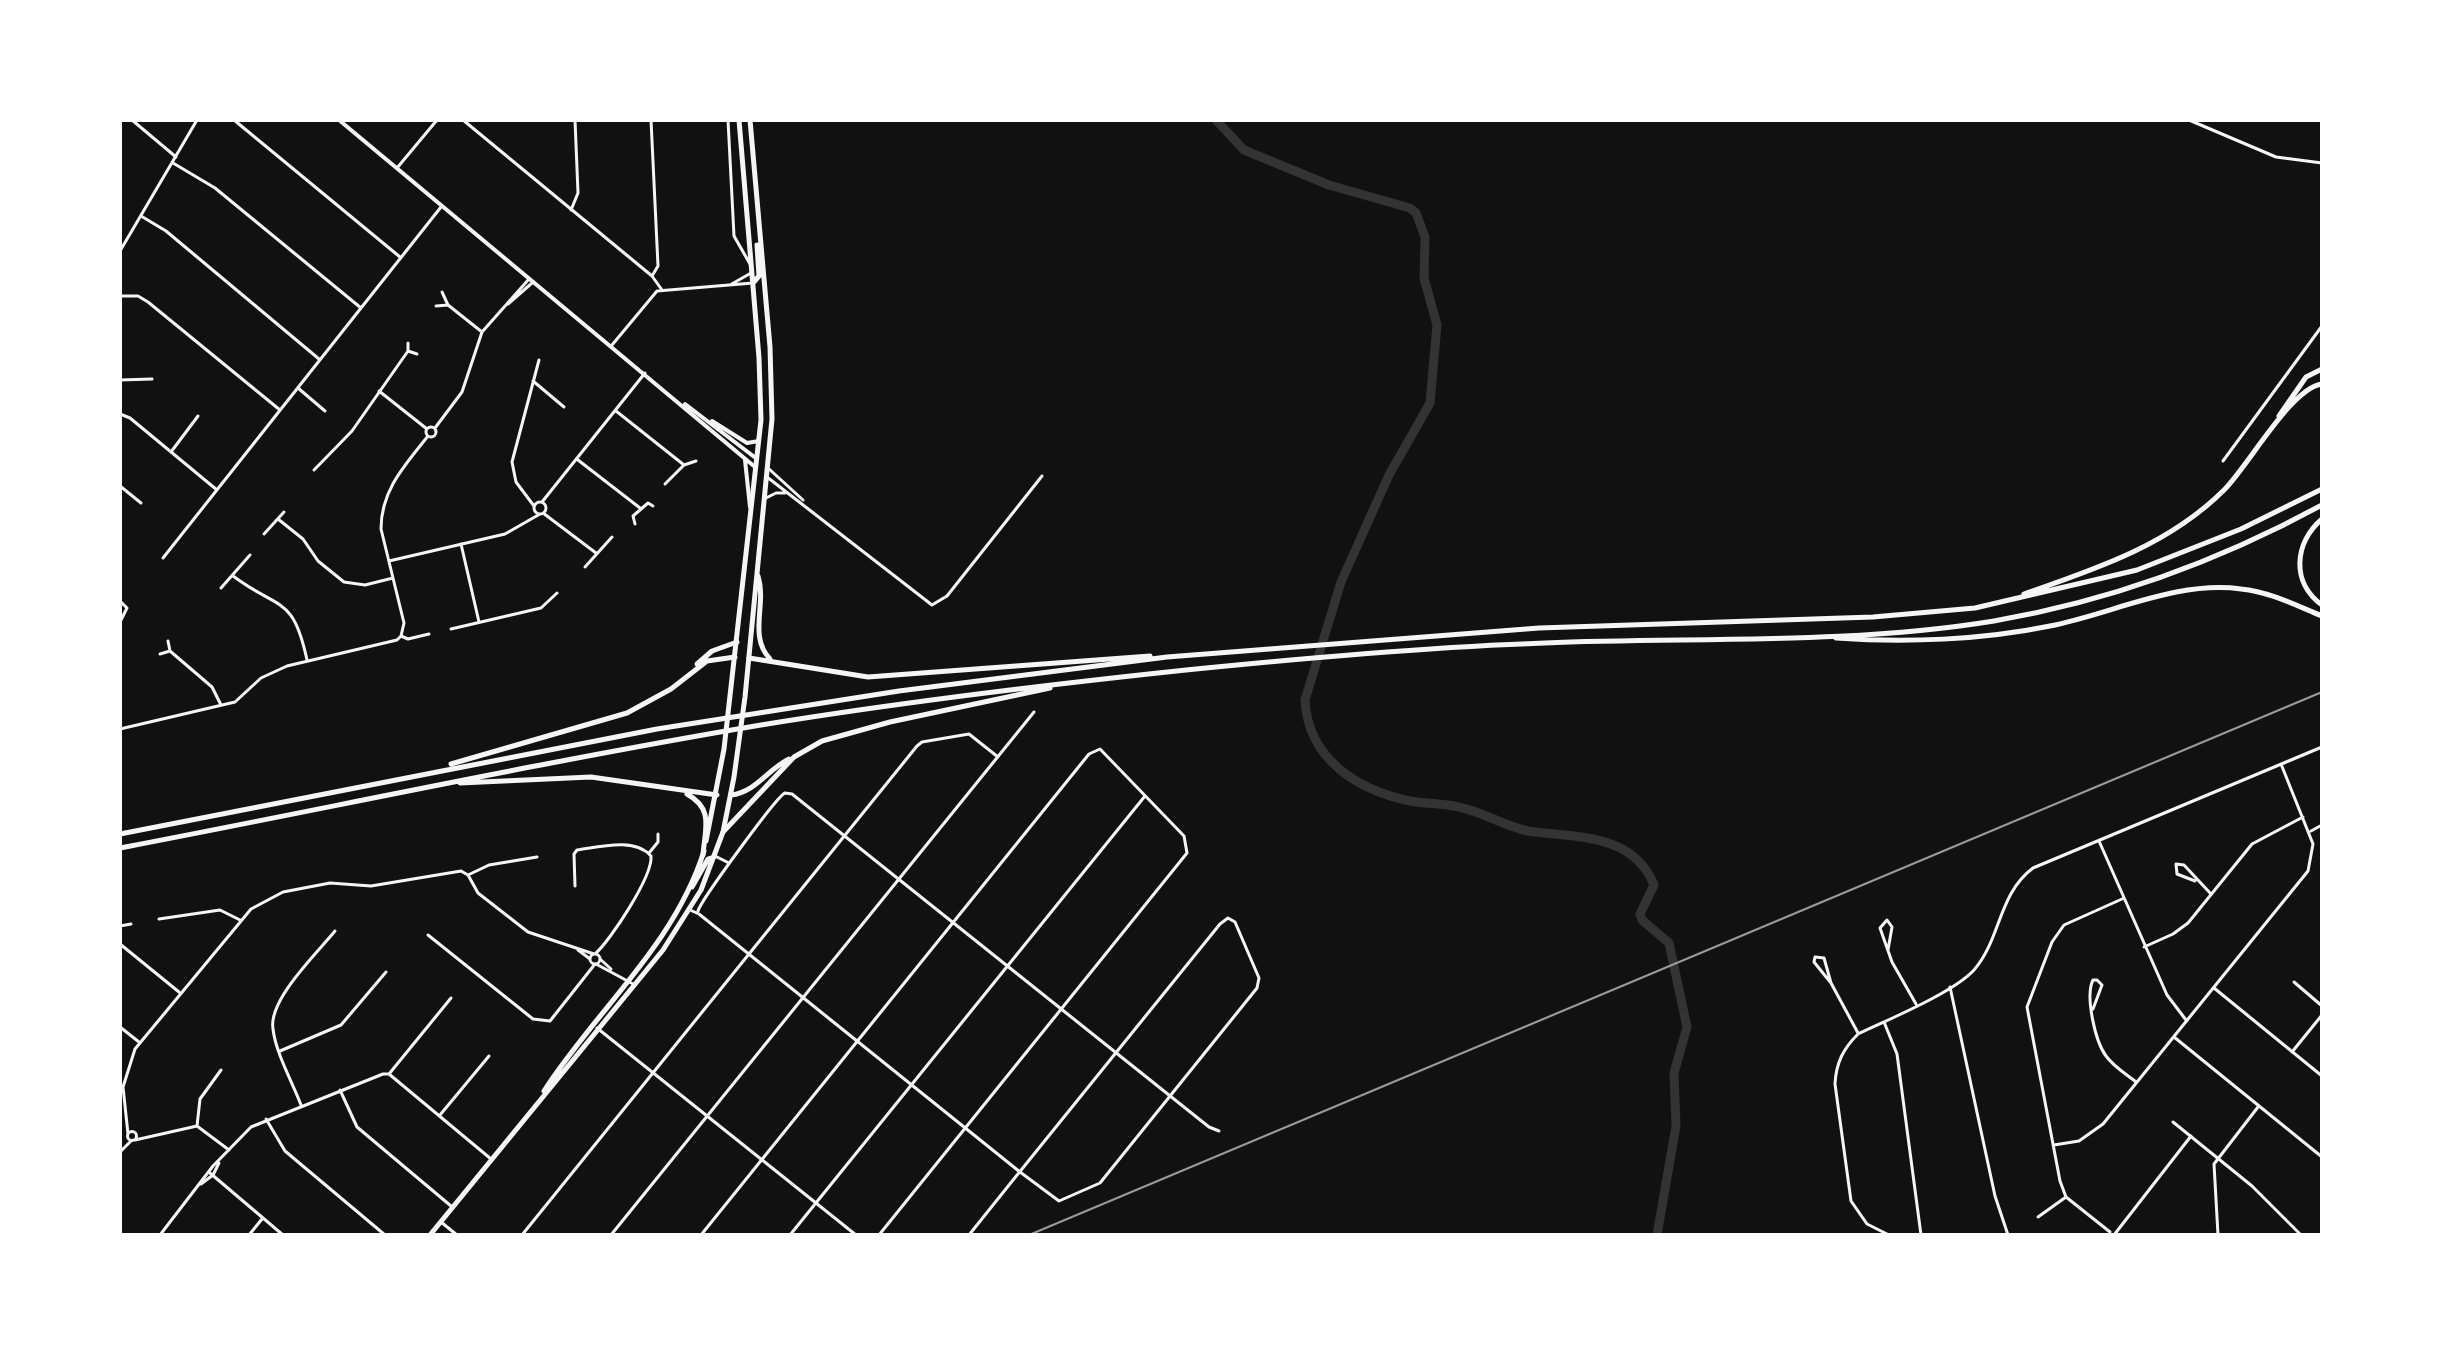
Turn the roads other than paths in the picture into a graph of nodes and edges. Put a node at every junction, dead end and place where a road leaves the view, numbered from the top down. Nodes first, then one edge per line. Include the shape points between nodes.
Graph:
1 (132, 120) edge
2 (197, 120) edge
3 (234, 120) edge
4 (339, 120) edge
5 (437, 120) edge
6 (463, 120) edge
7 (575, 120) edge
8 (651, 120) edge
9 (728, 120) edge
10 (739, 120) edge
11 (750, 120) edge
12 (2189, 120) edge
13 (176, 157) junction
14 (173, 163) junction
15 (2322, 163) edge
16 (397, 168) junction
17 (443, 205) junction
18 (571, 210) junction
19 (141, 216) junction
20 (758, 232) junction
21 (120, 251) edge
22 (401, 258) junction
23 (752, 270) junction
24 (652, 276) junction
25 (532, 279) junction
26 (753, 283) junction
27 (740, 285) junction
28 (726, 286) junction
29 (662, 290) junction
30 (442, 292) dead end
31 (120, 296) edge
32 (754, 296) junction
33 (448, 305) junction
34 (436, 306) dead end
35 (361, 308) junction
36 (2322, 326) edge
37 (482, 332) junction
38 (408, 343) dead end
39 (612, 345) junction
40 (408, 351) junction
41 (417, 354) dead end
42 (320, 360) junction
43 (539, 360) dead end
44 (2322, 369) edge
45 (645, 373) junction
46 (152, 379) dead end
47 (120, 380) edge
48 (533, 381) junction
49 (2322, 384) edge
50 (298, 388) junction
51 (379, 391) junction
52 (673, 396) junction
53 (564, 407) dead end
54 (280, 410) junction
55 (325, 411) dead end
56 (616, 411) junction
57 (120, 414) edge
58 (198, 416) dead end
59 (706, 419) junction
60 (435, 428) junction
61 (427, 429) junction
62 (428, 436) junction
63 (759, 441) junction
64 (2265, 441) junction
65 (170, 453) junction
66 (743, 458) junction
67 (758, 459) junction
68 (578, 460) junction
69 (696, 461) dead end
70 (2223, 461) dead end
71 (684, 465) junction
72 (756, 468) junction
73 (768, 468) junction
74 (314, 470) dead end
75 (767, 476) junction
76 (1042, 476) dead end
77 (665, 484) dead end
78 (120, 486) edge
79 (2322, 489) edge
80 (217, 490) junction
81 (789, 494) junction
82 (765, 499) junction
83 (141, 503) dead end
84 (2322, 505) edge
85 (653, 506) dead end
86 (808, 506) junction
87 (540, 508) junction
88 (640, 508) junction
89 (284, 512) dead end
90 (750, 514) junction
91 (278, 519) junction
92 (2322, 519) edge
93 (635, 524) dead end
94 (264, 534) dead end
95 (612, 537) dead end
96 (461, 544) junction
97 (596, 553) junction
98 (250, 555) dead end
99 (163, 558) dead end
100 (389, 561) junction
101 (585, 567) dead end
102 (233, 576) junction
103 (758, 576) junction
104 (393, 578) junction
105 (221, 588) dead end
106 (557, 593) dead end
107 (120, 601) edge
108 (2000, 602) junction
109 (2322, 605) edge
110 (2322, 616) edge
111 (120, 622) edge
112 (479, 622) junction
113 (451, 629) dead end
114 (429, 634) dead end
115 (401, 636) junction
116 (1815, 637) junction
117 (168, 641) dead end
118 (737, 642) junction
119 (170, 651) junction
120 (160, 654) dead end
121 (735, 657) junction
122 (1167, 657) junction
123 (749, 658) junction
124 (308, 661) junction
125 (773, 661) junction
126 (1066, 684) junction
127 (671, 689) junction
128 (221, 705) junction
129 (1034, 712) dead end
130 (120, 729) edge
131 (2322, 747) edge
132 (794, 757) junction
133 (998, 757) junction
134 (2281, 764) junction
135 (415, 774) junction
136 (684, 792) junction
137 (393, 793) junction
138 (717, 795) junction
139 (731, 795) junction
140 (1145, 795) junction
141 (2303, 817) junction
142 (2322, 825) edge
143 (2309, 831) junction
144 (723, 832) junction
145 (120, 834) edge
146 (658, 834) dead end
147 (845, 835) junction
148 (2099, 841) junction
149 (120, 848) edge
150 (649, 853) junction
151 (703, 855) junction
152 (715, 856) junction
153 (537, 857) dead end
154 (730, 864) junction
155 (468, 875) junction
156 (900, 879) junction
157 (2195, 881) junction
158 (575, 886) dead end
159 (2211, 894) junction
160 (686, 895) junction
161 (2122, 899) junction
162 (681, 905) junction
163 (690, 910) junction
164 (698, 912) junction
165 (159, 919) dead end
166 (241, 921) junction
167 (954, 922) junction
168 (131, 924) dead end
169 (120, 926) edge
170 (335, 931) dead end
171 (428, 935) dead end
172 (120, 944) edge
173 (2144, 947) junction
174 (575, 948) junction
175 (602, 948) junction
176 (1888, 950) junction
177 (595, 954) junction
178 (749, 954) junction
179 (600, 958) junction
180 (590, 960) junction
181 (596, 964) junction
182 (1008, 966) junction
183 (587, 971) junction
184 (614, 971) junction
185 (386, 972) dead end
186 (2294, 982) dead end
187 (632, 983) junction
188 (1831, 983) junction
189 (1950, 987) junction
190 (2214, 988) junction
191 (180, 993) junction
192 (451, 998) dead end
193 (804, 998) junction
194 (1916, 1005) junction
195 (2322, 1006) edge
196 (1062, 1009) junction
197 (2093, 1009) junction
198 (2322, 1015) edge
199 (2187, 1021) junction
200 (1884, 1022) junction
201 (120, 1027) edge
202 (597, 1027) junction
203 (1858, 1034) junction
204 (2174, 1037) junction
205 (858, 1041) junction
206 (139, 1042) junction
207 (280, 1051) junction
208 (1116, 1052) junction
209 (2292, 1052) junction
210 (489, 1056) dead end
211 (221, 1070) dead end
212 (653, 1073) junction
213 (389, 1074) junction
214 (2322, 1076) edge
215 (2136, 1083) junction
216 (912, 1085) junction
217 (122, 1087) edge
218 (340, 1090) junction
219 (1170, 1096) junction
220 (301, 1105) junction
221 (2259, 1106) junction
222 (439, 1116) junction
223 (707, 1116) junction
224 (266, 1119) junction
225 (2173, 1122) dead end
226 (197, 1126) junction
227 (966, 1128) junction
228 (1219, 1131) dead end
229 (2191, 1136) junction
230 (132, 1137) junction
231 (2054, 1145) junction
232 (229, 1150) junction
233 (121, 1151) edge
234 (2322, 1157) edge
235 (2218, 1158) junction
236 (491, 1159) junction
237 (762, 1159) junction
238 (1020, 1172) junction
239 (211, 1174) junction
240 (2066, 1197) junction
241 (816, 1203) junction
242 (453, 1207) junction
243 (2038, 1217) dead end
244 (263, 1218) junction
245 (441, 1222) junction
246 (2111, 1234) edge
247 (160, 1235) edge
248 (249, 1235) edge
249 (283, 1235) edge
250 (385, 1235) edge
251 (430, 1235) edge
252 (457, 1235) edge
253 (522, 1235) edge
254 (611, 1235) edge
255 (701, 1235) edge
256 (790, 1235) edge
257 (856, 1235) edge
258 (879, 1235) edge
259 (969, 1235) edge
260 (1889, 1235) edge
261 (1921, 1235) edge
262 (2008, 1235) edge
263 (2218, 1235) edge
264 (2301, 1235) edge

1 - 13 street
2 - 13 street
3 - 22 street
4 - 16 main road
5 - 16 street
6 - 18 street
7 - 18 street via 578,193
8 - 24 street via 658,266
9 - 23 street via 734,236
10 - 23 main road
11 - 20 main road
12 - 15 street via 2276,157
13 - 14 street
14 - 19 street
14 - 35 street via 215,188
16 - 17 main road
17 - 22 street
17 - 25 main road
18 - 24 street
19 - 21 street
19 - 42 street
20 - 26 main road via 759,276
20 - 73 main road via 771,362
22 - 35 street
23 - 26 main road
23 - 28 street
24 - 29 street
25 - 37 street
25 - 39 main road
26 - 27 street
26 - 32 main road
27 - 28 street
27 - 32 street
28 - 29 street
29 - 39 street
30 - 33 street
31 - 54 street via 148,302
32 - 63 main road
33 - 34 street
33 - 37 street
35 - 42 street
36 - 70 street
37 - 60 street via 462,392
38 - 40 street
39 - 45 main road
40 - 41 street
40 - 51 street
42 - 50 street
43 - 48 street
44 - 64 main road via 2302,382
45 - 52 main road
45 - 56 street
46 - 47 street
48 - 53 street
48 - 87 street via 512,462 516,482
49 - 64 main road via 2302,391
50 - 54 street
50 - 55 street
51 - 61 street
51 - 74 street via 340,446
52 - 59 main road
52 - 66 main road
54 - 80 street
56 - 68 street
56 - 71 street
57 - 65 street
58 - 65 street
59 - 63 main road via 747,443
59 - 67 main road
60 - 61 street
60 - 62 street via 436,434
61 - 62 street
62 - 100 street via 384,502 381,529
63 - 67 main road
64 - 108 main road via 2222,492 2160,539
65 - 80 street
66 - 72 main road
66 - 90 main road
67 - 72 main road
67 - 73 main road
68 - 87 street
68 - 88 street
69 - 71 street
71 - 77 street
72 - 75 main road
72 - 90 main road
73 - 75 main road
73 - 86 street
75 - 81 street
75 - 82 main road
76 - 86 street via 947,596 932,605
78 - 83 street
79 - 108 main road via 2241,529 2137,570
80 - 99 street
81 - 82 street
81 - 86 street
82 - 103 main road
84 - 116 main road via 2205,562 2063,606 1962,625
85 - 88 street
87 - 96 street via 510,532
87 - 97 street
88 - 93 street via 633,516
89 - 91 street
90 - 118 main road
91 - 94 street
91 - 104 street via 344,582 365,585
92 - 109 main road via 2304,540 2299,561 2306,589
95 - 97 street
96 - 100 street
96 - 112 street
97 - 101 street
98 - 102 street
100 - 104 street
102 - 105 street
102 - 124 street via 297,619
103 - 123 main road
103 - 125 main road via 763,590 759,638
104 - 115 street via 404,623
106 - 112 street via 541,608
107 - 111 street via 127,608
108 - 122 main road via 1905,615 1539,628
110 - 116 main road via 2269,594 2214,587 2024,631 1870,641
112 - 113 street
114 - 115 street
115 - 124 street
116 - 126 main road via 1540,643 1298,659
117 - 119 street
118 - 121 main road
118 - 127 main road via 712,651
119 - 120 street
119 - 128 street via 212,687
121 - 123 main road
121 - 127 main road via 707,661
121 - 138 main road
122 - 125 main road via 868,677
122 - 135 main road via 686,724
123 - 125 main road
123 - 139 main road
124 - 128 street via 272,671 243,697
126 - 132 main road via 854,730
126 - 137 main road via 762,725
127 - 135 main road via 618,717
128 - 130 street
129 - 133 street
131 - 134 street
132 - 139 main road via 777,764 749,790
132 - 144 main road
133 - 147 street via 969,734 920,743
133 - 156 street
134 - 141 street
134 - 148 street
135 - 145 main road
136 - 137 main road via 563,777
136 - 138 main road
136 - 151 main road via 701,802 707,814
137 - 149 main road
138 - 139 main road
138 - 151 main road
139 - 144 main road
140 - 167 street via 1098,748
140 - 182 street
140 - 196 street via 1184,836 1188,845 1183,859
141 - 143 street
141 - 159 street via 2252,844
142 - 143 street
143 - 190 street via 2314,856 2308,871
144 - 152 main road
146 - 150 street
147 - 154 street via 795,795 785,793 776,798
147 - 156 street
147 - 178 street
148 - 161 street
148 - 189 street via 2024,875 1974,970
150 - 158 street via 616,845 574,852
150 - 175 street via 651,865 643,886
151 - 160 main road
152 - 154 street
152 - 160 main road
152 - 163 main road
153 - 155 street via 489,865
154 - 164 street
155 - 166 street via 456,871 371,886 335,883 302,888 271,897
155 - 174 street via 478,893 523,929
156 - 167 street
156 - 193 street
157 - 157 street via 2177,874 2174,866 2180,862
157 - 159 street
159 - 173 street via 2181,929
160 - 162 main road
161 - 173 street
161 - 231 street via 2064,925 2027,1007
162 - 163 main road
162 - 187 main road
163 - 164 street
163 - 187 main road
164 - 178 street
165 - 166 street via 220,910
166 - 191 street
167 - 182 street
167 - 205 street
168 - 169 street
170 - 207 street via 276,1006 273,1028
171 - 183 street via 539,1022 550,1021
172 - 191 street
173 - 199 street via 2171,1003
174 - 177 street
174 - 180 street
175 - 177 street
175 - 179 street
176 - 176 street via 1880,928 1887,920 1892,927
176 - 194 street
177 - 179 street
177 - 180 street
178 - 193 street
178 - 212 street
179 - 181 street
179 - 184 street
180 - 181 street
180 - 183 street
181 - 183 street
181 - 184 street
182 - 196 street
182 - 216 street
184 - 187 street
185 - 207 street via 341,1025
186 - 195 street
187 - 202 main road
188 - 188 street via 1817,967 1815,957 1826,962
188 - 203 street
189 - 194 street
189 - 262 street
190 - 199 street
190 - 209 street
191 - 206 street
192 - 213 street
193 - 205 street
193 - 223 street
194 - 200 street
196 - 208 street
196 - 227 street
197 - 197 street via 2090,988 2097,980 2102,985
197 - 215 street via 2105,1055
198 - 209 street
199 - 204 street
200 - 203 street
200 - 261 street via 1897,1054
201 - 206 street
202 - 212 street
202 - 236 main road
203 - 260 street via 1836,1070 1851,1201 1867,1224
204 - 215 street
204 - 221 street
205 - 216 street
205 - 237 street
206 - 217 street
207 - 220 street
208 - 219 street
208 - 219 street via 1228,918 1237,927 1259,984
208 - 238 street
209 - 214 street
210 - 222 street
211 - 226 street via 200,1099
212 - 223 street
212 - 253 street
213 - 218 street
213 - 222 street
215 - 231 street via 2092,1134
216 - 227 street
216 - 241 street
217 - 230 street
218 - 220 street
218 - 242 street via 357,1127
219 - 228 street
219 - 238 street via 1100,1183 1056,1200
220 - 224 street
221 - 234 street
221 - 235 street
222 - 236 street
223 - 237 street
223 - 254 street
224 - 232 street
224 - 250 street via 285,1151
225 - 229 street
226 - 230 street
226 - 232 street
227 - 238 street
227 - 258 street
229 - 235 street
229 - 246 street
230 - 233 street
231 - 240 street
232 - 239 street
235 - 263 street via 2213,1171
235 - 264 street
236 - 242 main road
237 - 241 street
237 - 255 street
238 - 259 street
239 - 244 street
239 - 247 street
240 - 243 street
240 - 246 street
241 - 256 street
241 - 257 street
242 - 245 main road
244 - 248 street
244 - 249 street
245 - 251 main road
245 - 252 street

